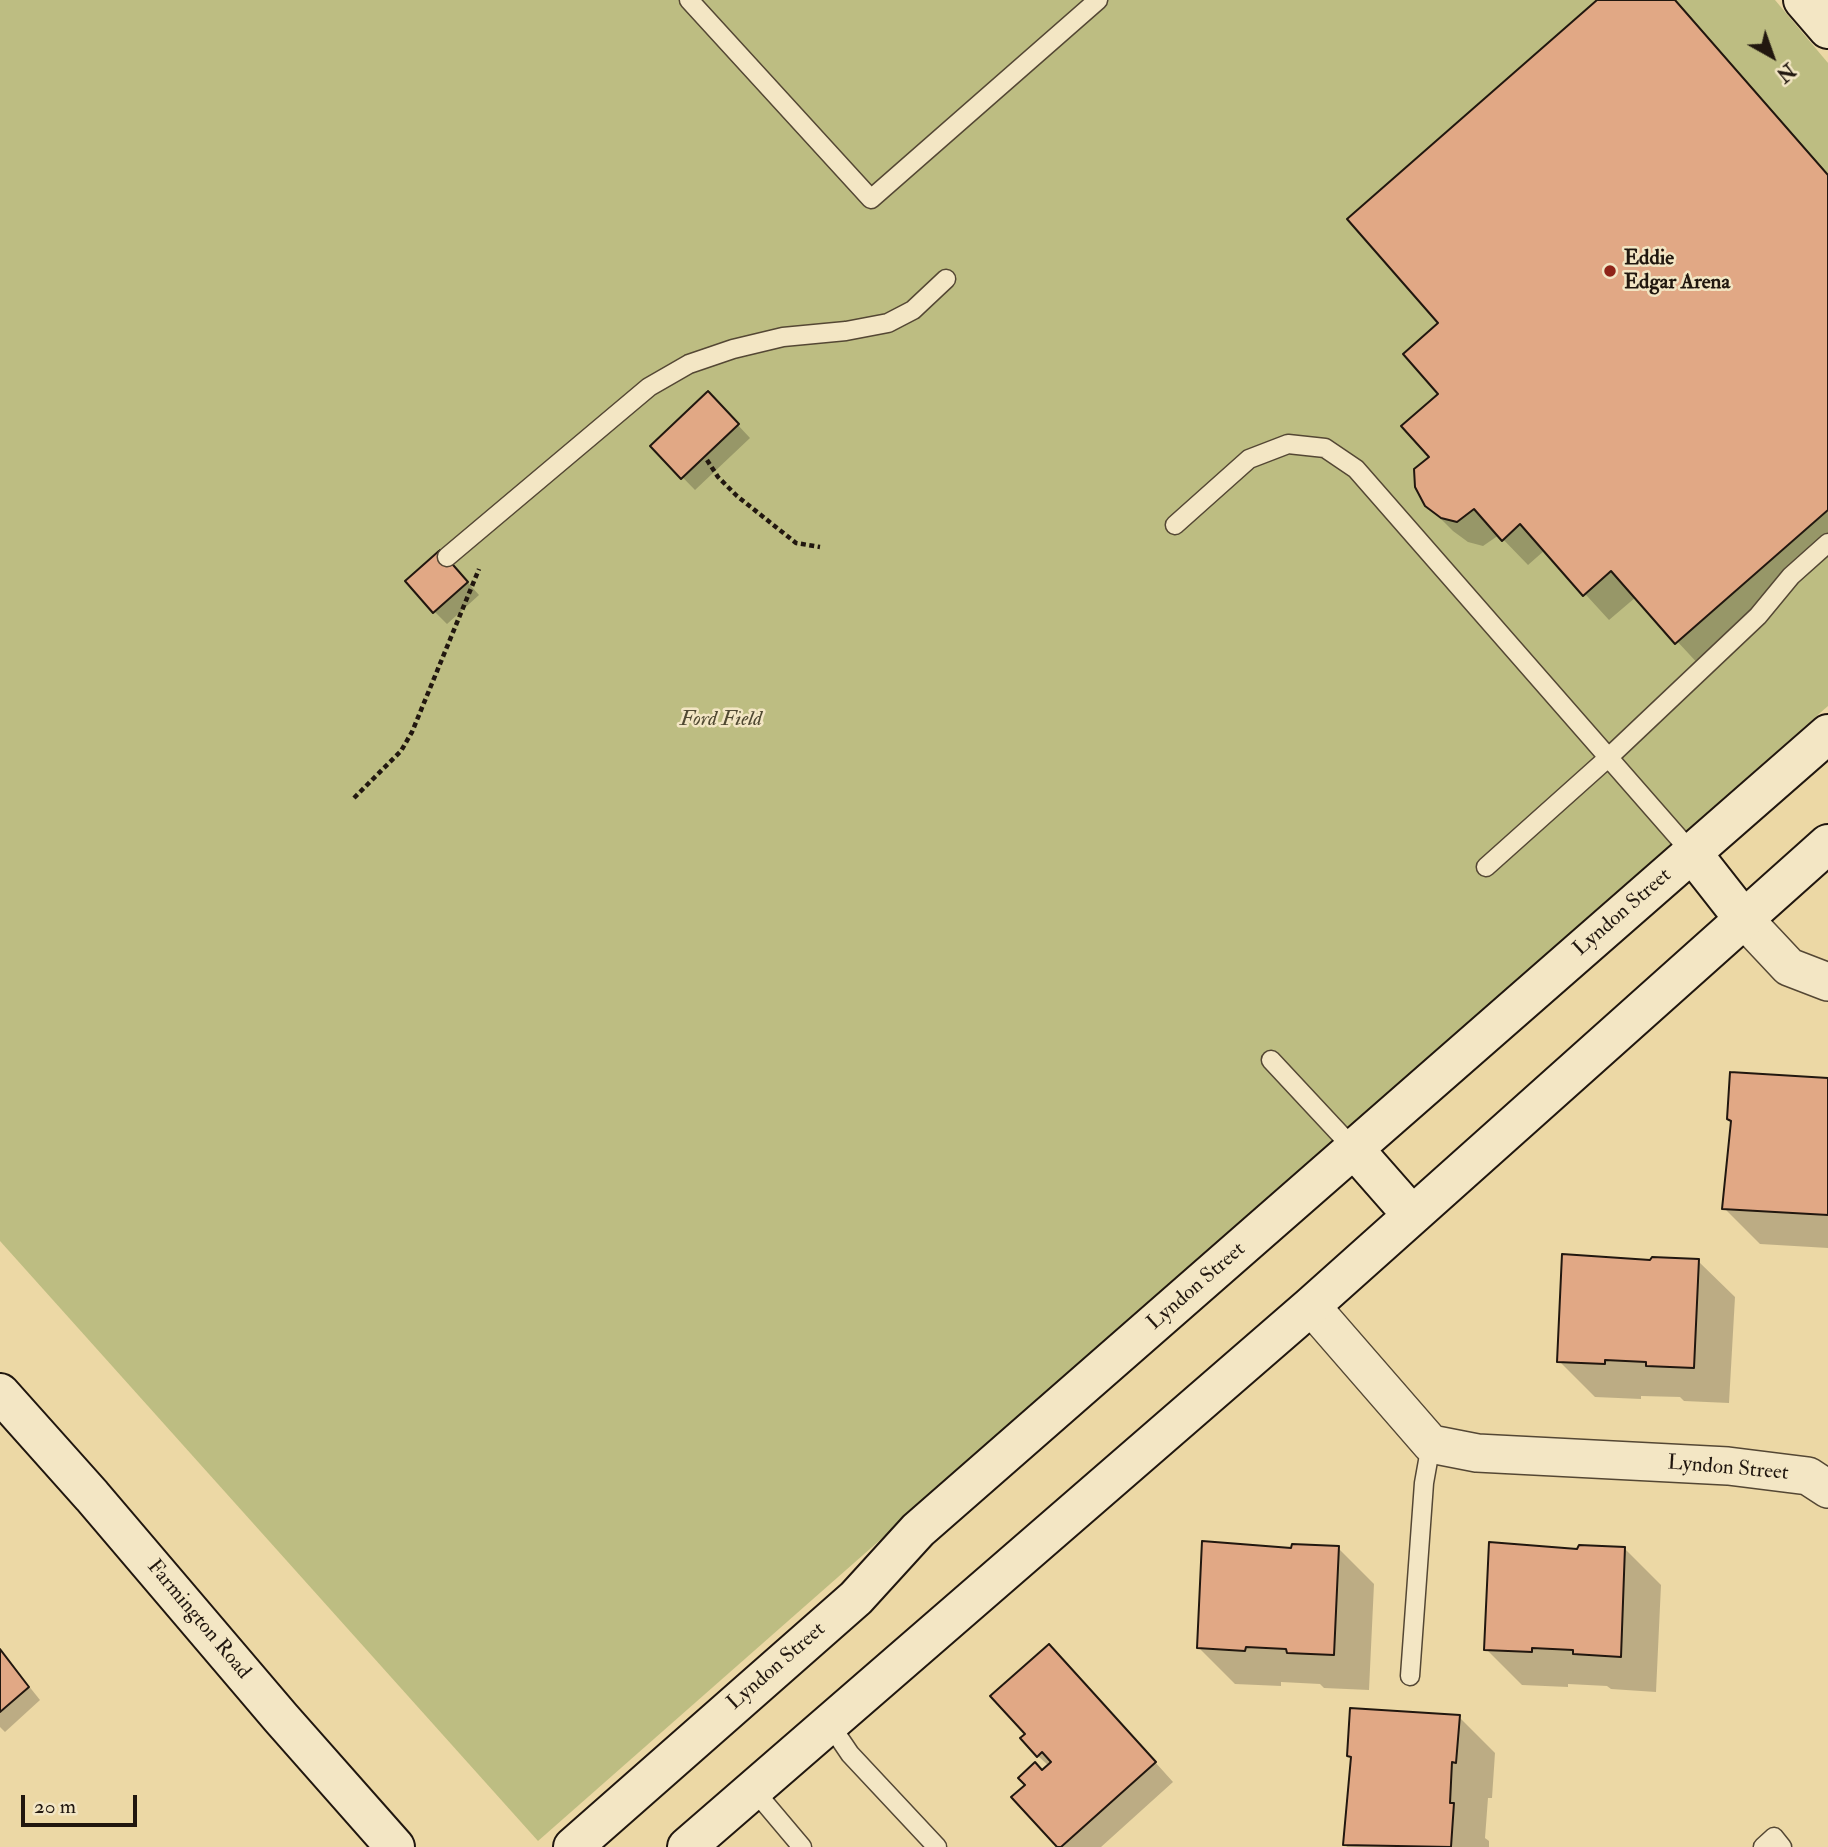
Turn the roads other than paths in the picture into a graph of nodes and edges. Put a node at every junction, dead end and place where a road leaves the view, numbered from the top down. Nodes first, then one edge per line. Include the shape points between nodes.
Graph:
1 (689, 0) edge
2 (1098, 0) edge
3 (1803, 0) edge
4 (1828, 29) edge
5 (946, 279) dead end
6 (1175, 526) dead end
7 (1828, 543) edge
8 (447, 557) dead end
9 (1828, 734) edge
10 (1609, 757) junction
11 (1828, 844) edge
12 (1692, 853) junction
13 (1486, 867) dead end
14 (1743, 918) junction
15 (1828, 982) edge
16 (1271, 1060) dead end
17 (1354, 1149) junction
18 (1412, 1215) junction
19 (1311, 1306) junction
20 (0, 1393) edge
21 (1431, 1444) junction
22 (1828, 1489) edge
23 (1410, 1676) dead end
24 (829, 1723) junction
25 (753, 1789) junction
26 (395, 1847) edge
27 (573, 1847) edge
28 (687, 1847) edge
29 (802, 1847) edge
30 (937, 1847) edge
31 (1763, 1847) edge
32 (1782, 1847) edge

1 - 2 lane via 871,199
3 - 4 street
5 - 8 lane via 914,310 888,323 783,337 689,364 649,387
6 - 10 lane via 1249,459 1288,444 1325,448 1356,469
7 - 10 lane
9 - 12 street, Lyndon Street
10 - 12 lane
10 - 13 lane
11 - 14 street
12 - 14 street
12 - 17 street, Lyndon Street
14 - 15 street via 1789,967
14 - 18 street
16 - 17 lane
17 - 18 street
17 - 27 street, Lyndon Street via 918,1530 856,1598
18 - 19 street
19 - 21 street
19 - 24 street
20 - 26 street, Farmington Road
21 - 22 street, Lyndon Street via 1477,1453 1728,1466 1808,1476
21 - 23 lane
24 - 25 street
24 - 30 lane via 850,1754
25 - 28 street
25 - 29 lane
31 - 32 lane via 1774,1837

